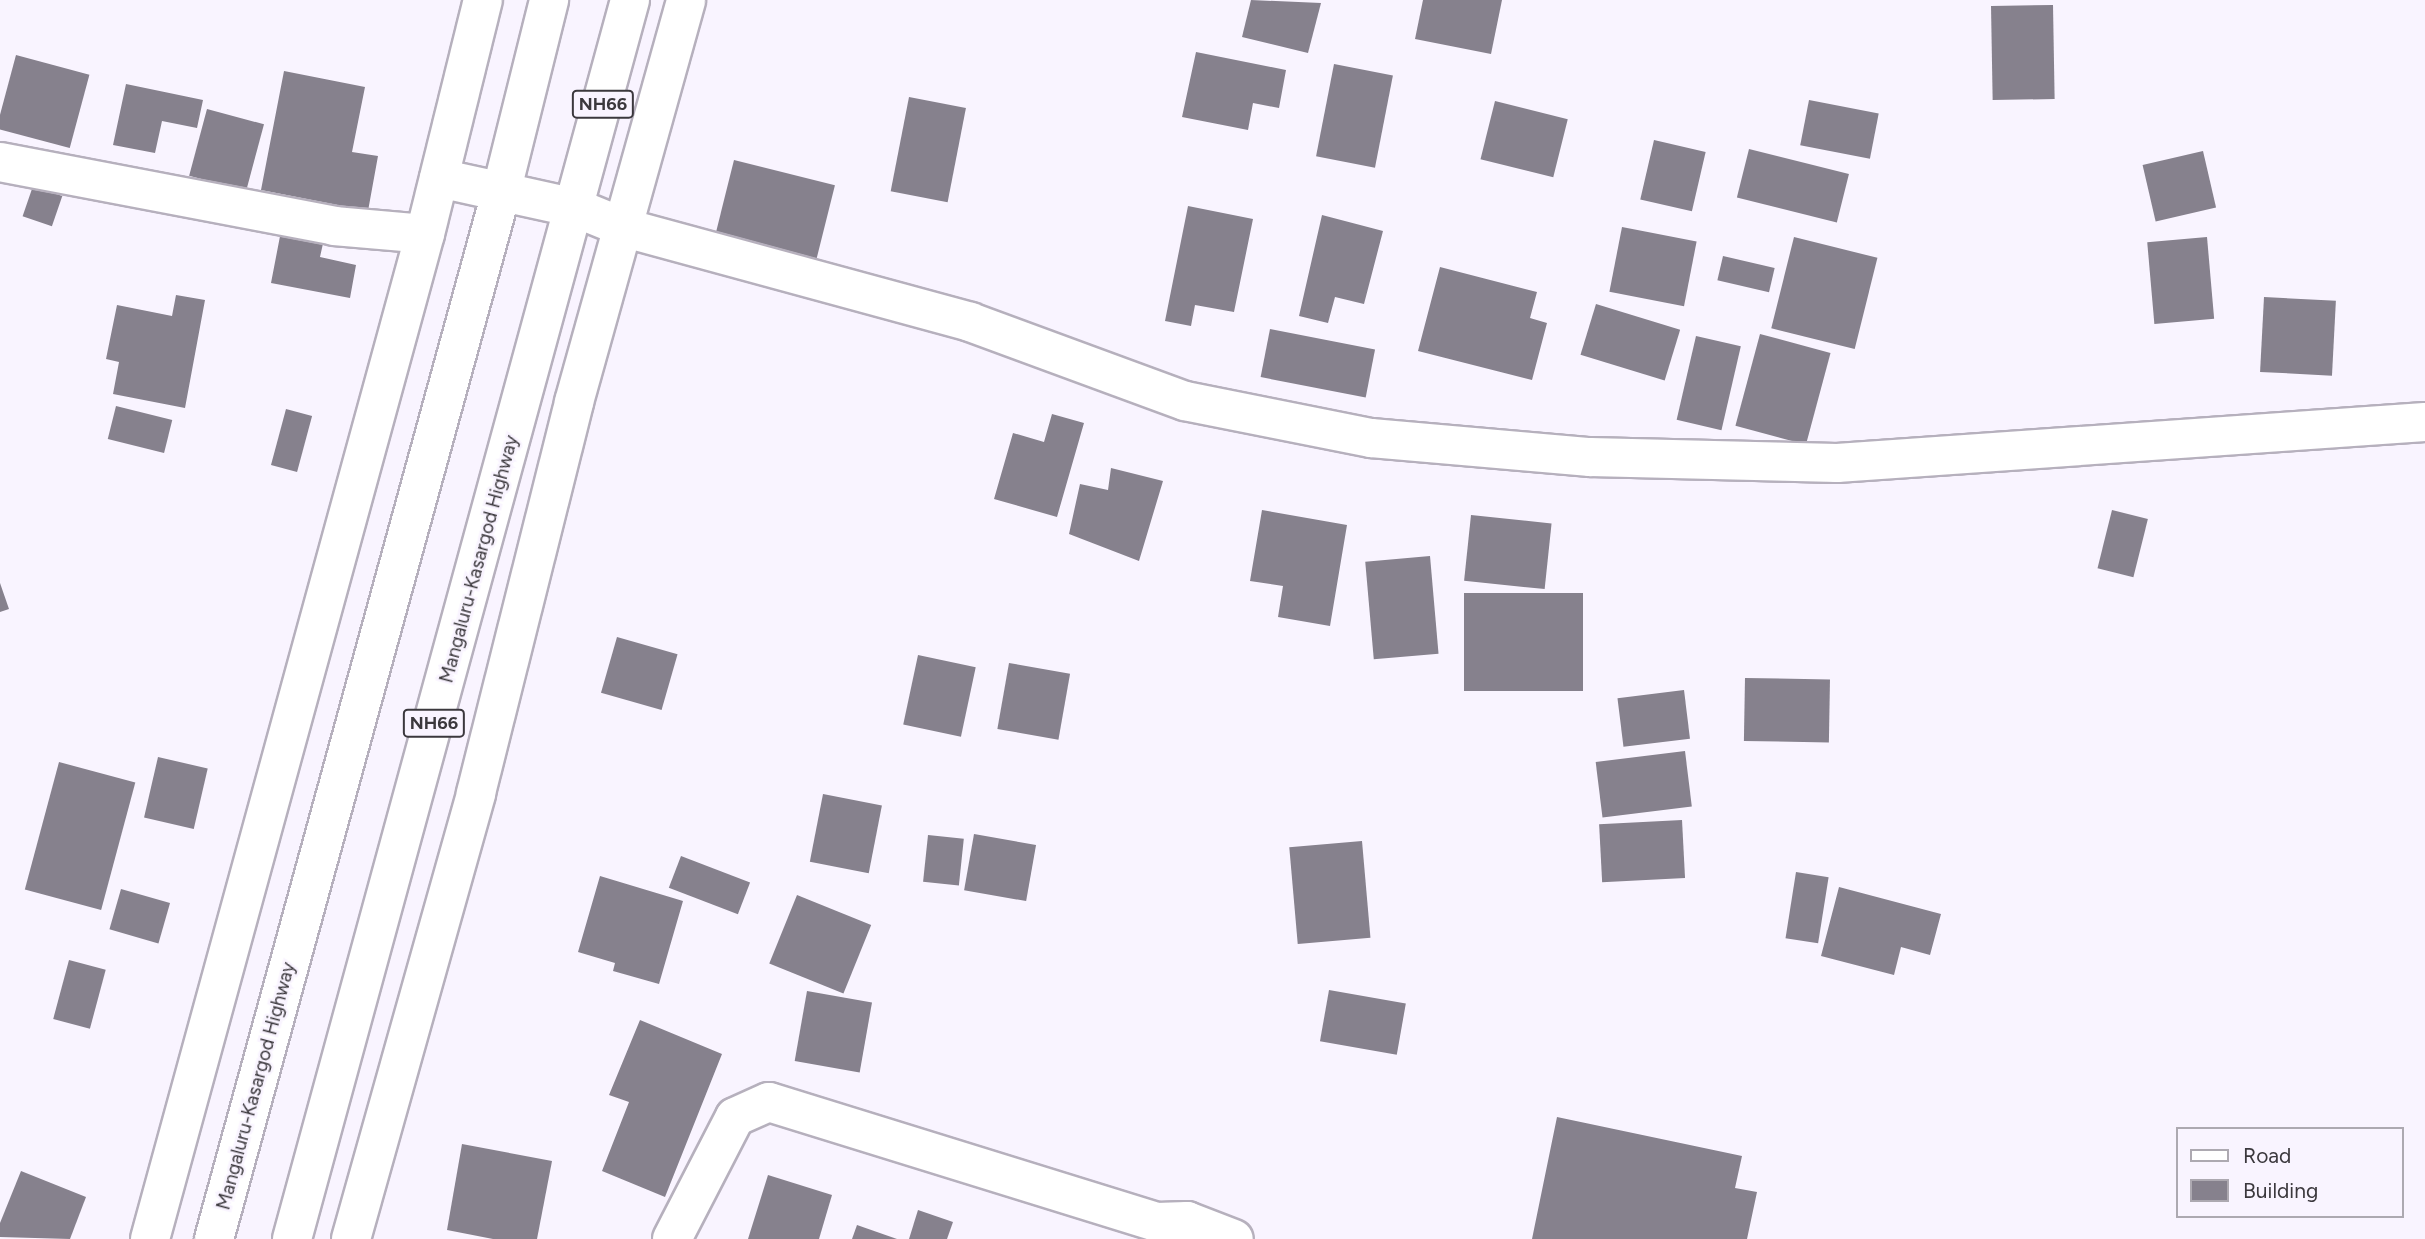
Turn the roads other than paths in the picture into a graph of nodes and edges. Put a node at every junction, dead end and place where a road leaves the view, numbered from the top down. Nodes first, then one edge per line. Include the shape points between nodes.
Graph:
1 (483, 0) edge
2 (548, 0) edge
3 (630, 0) edge
4 (686, 0) edge
5 (0, 162) edge
6 (439, 178) junction
7 (502, 189) junction
8 (576, 208) junction
9 (625, 228) junction
10 (425, 234) junction
11 (2425, 422) edge
12 (1152, 1231) edge
13 (150, 1239) edge
14 (214, 1239) edge
15 (292, 1239) edge
16 (351, 1239) edge
17 (672, 1239) edge
18 (1234, 1239) edge

1 - 6 main road
2 - 7 main road, Mangaluru-Kasargod Highway
3 - 8 main road, Mangaluru-Kasargod Highway / NH66
4 - 9 main road
5 - 10 main road via 334,226
6 - 7 main road
6 - 10 main road
7 - 8 main road
7 - 14 main road, Mangaluru-Kasargod Highway
8 - 9 main road
8 - 15 main road, Mangaluru-Kasargod Highway / NH66
9 - 11 main road via 970,322 1185,401 1371,438 1590,457 1837,463
9 - 16 main road via 574,402 476,793
10 - 13 main road
12 - 17 main road via 769,1102 735,1117
12 - 18 main road via 1187,1221

